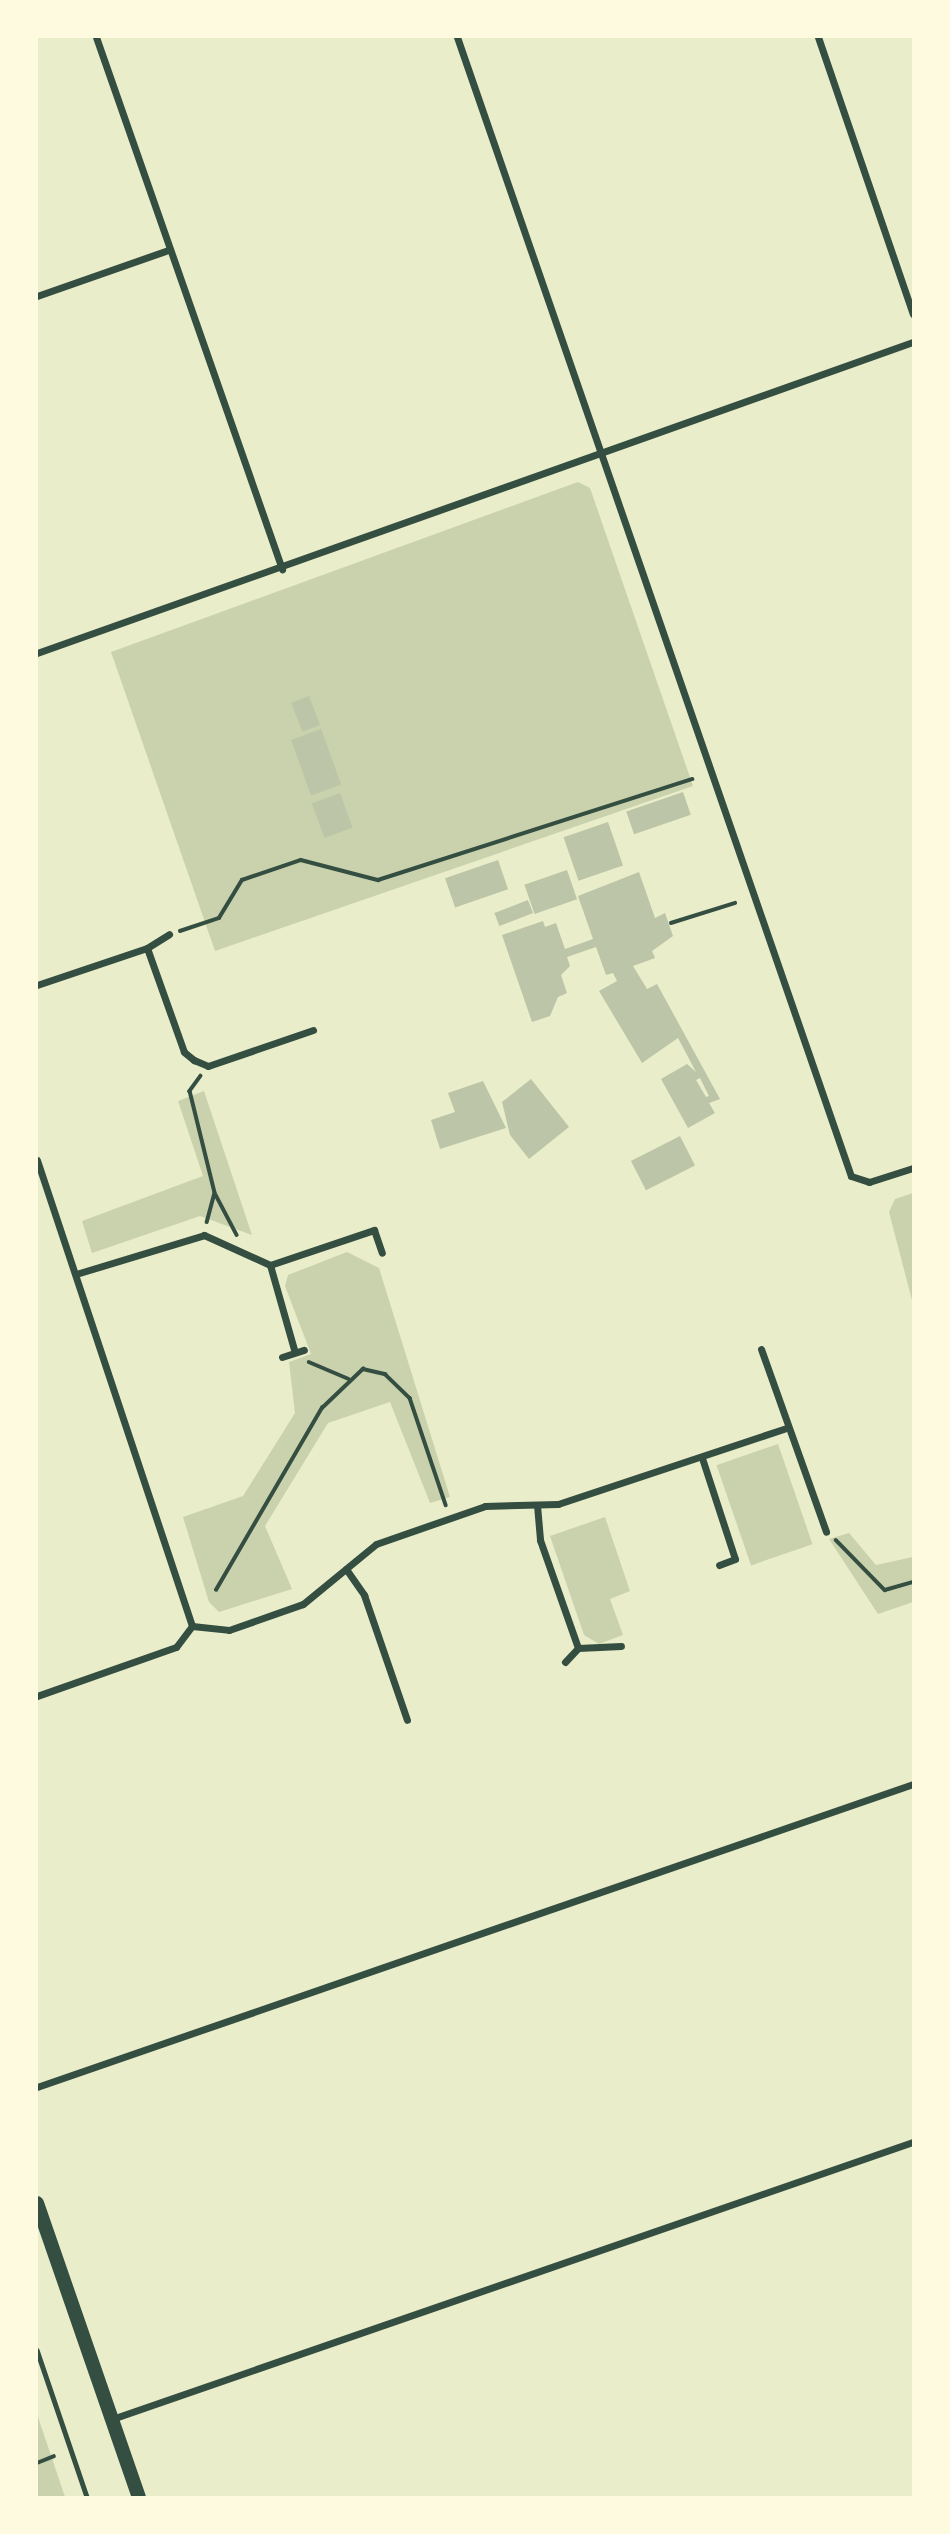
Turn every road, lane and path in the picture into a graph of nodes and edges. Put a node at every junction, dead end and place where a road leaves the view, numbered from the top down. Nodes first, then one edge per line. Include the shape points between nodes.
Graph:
1 (96, 37) edge
2 (457, 37) edge
3 (818, 37) edge
4 (168, 250) junction
5 (37, 296) edge
6 (913, 314) edge
7 (913, 342) edge
8 (598, 450) junction
9 (282, 569) junction
10 (37, 653) edge
11 (692, 779) dead end
12 (735, 903) dead end
13 (671, 923) dead end
14 (169, 934) joint
15 (147, 948) junction
16 (37, 985) edge
17 (313, 1030) dead end
18 (208, 1066) junction
19 (37, 1160) edge
20 (913, 1168) edge
21 (215, 1193) junction
22 (204, 1235) junction
23 (245, 1249) junction
24 (382, 1253) dead end
25 (270, 1265) junction
26 (76, 1274) junction
27 (294, 1349) junction
28 (761, 1349) dead end
29 (303, 1350) dead end
30 (282, 1357) dead end
31 (349, 1379) junction
32 (786, 1428) junction
33 (702, 1458) junction
34 (537, 1506) junction
35 (451, 1517) junction
36 (826, 1532) joint
37 (719, 1565) dead end
38 (346, 1570) junction
39 (913, 1582) edge
40 (216, 1590) dead end
41 (192, 1626) junction
42 (621, 1646) dead end
43 (578, 1648) junction
44 (565, 1662) dead end
45 (37, 1696) edge
46 (407, 1720) dead end
47 (913, 1784) edge
48 (37, 2087) edge
49 (913, 2142) edge
50 (37, 2203) edge
51 (37, 2350) edge
52 (112, 2420) junction
53 (54, 2456) dead end
54 (37, 2463) edge
55 (87, 2497) edge
56 (139, 2497) edge

1 - 4 street
2 - 8 street
3 - 6 street
4 - 5 street
4 - 9 street
7 - 8 street
8 - 9 street
8 - 20 street via 852,1176 860,1181
9 - 10 street
11 - 14 path via 378,880 301,860 242,880 219,918
12 - 13 path
14 - 15 street
15 - 16 street
15 - 18 street via 184,1052
17 - 18 street
18 - 21 path via 190,1091
19 - 26 street
21 - 22 path
21 - 23 path
22 - 23 street
22 - 26 street
23 - 25 street
24 - 25 street via 374,1230
25 - 27 street
26 - 41 street
27 - 29 street
27 - 30 street
27 - 31 path via 316,1368
28 - 32 street
31 - 35 path via 372,1368 401,1385
31 - 40 path via 323,1408
32 - 33 street
32 - 36 street
33 - 34 street
33 - 37 street via 735,1559
34 - 35 street via 501,1503
34 - 43 street via 540,1540
35 - 38 street via 376,1544
36 - 39 path via 885,1590
38 - 41 street via 303,1604 229,1630
38 - 46 street via 364,1595
41 - 45 street via 176,1647
42 - 43 street
43 - 44 street
47 - 48 street
49 - 52 street
50 - 52 main road
51 - 55 lane
52 - 56 main road
53 - 54 path

